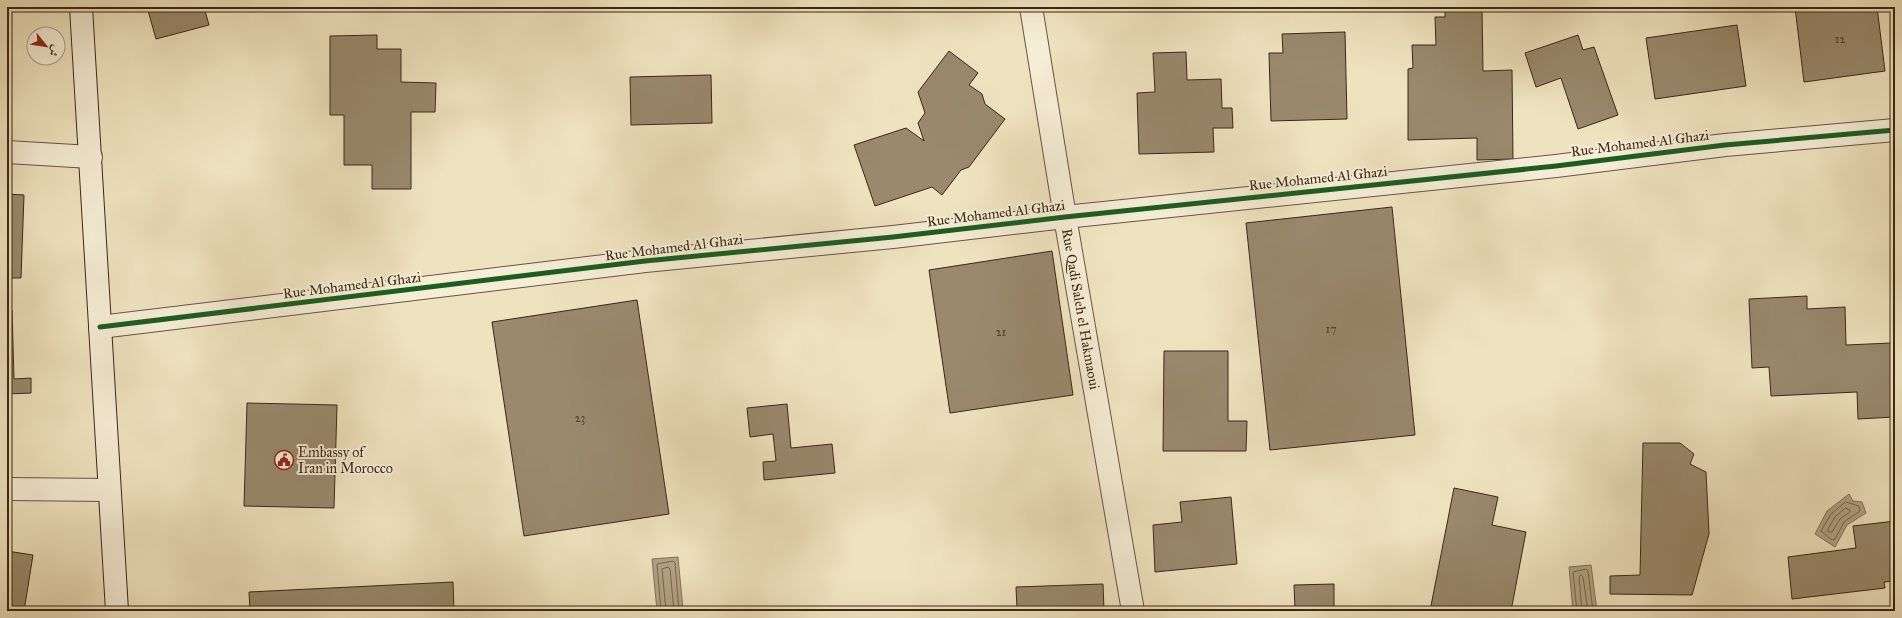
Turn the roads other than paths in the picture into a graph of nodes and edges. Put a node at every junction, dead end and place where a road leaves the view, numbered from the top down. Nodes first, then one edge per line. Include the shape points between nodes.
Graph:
1 (81, 7) edge
2 (1031, 7) edge
3 (1895, 130) edge
4 (7, 152) edge
5 (91, 157) junction
6 (1065, 217) junction
7 (100, 327) junction
8 (7, 489) edge
9 (109, 490) junction
10 (117, 611) edge
11 (1133, 611) edge

1 - 5 street
2 - 6 street, Rue Qadi Saleh el Hakmaoui
3 - 6 street, Rue Mohamed Al Ghazi via 1725,145 1556,166
4 - 5 street
5 - 7 street
6 - 7 street, Rue Mohamed Al Ghazi via 645,261
6 - 11 street, Rue Qadi Saleh el Hakmaoui
7 - 9 street
8 - 9 street
9 - 10 street

